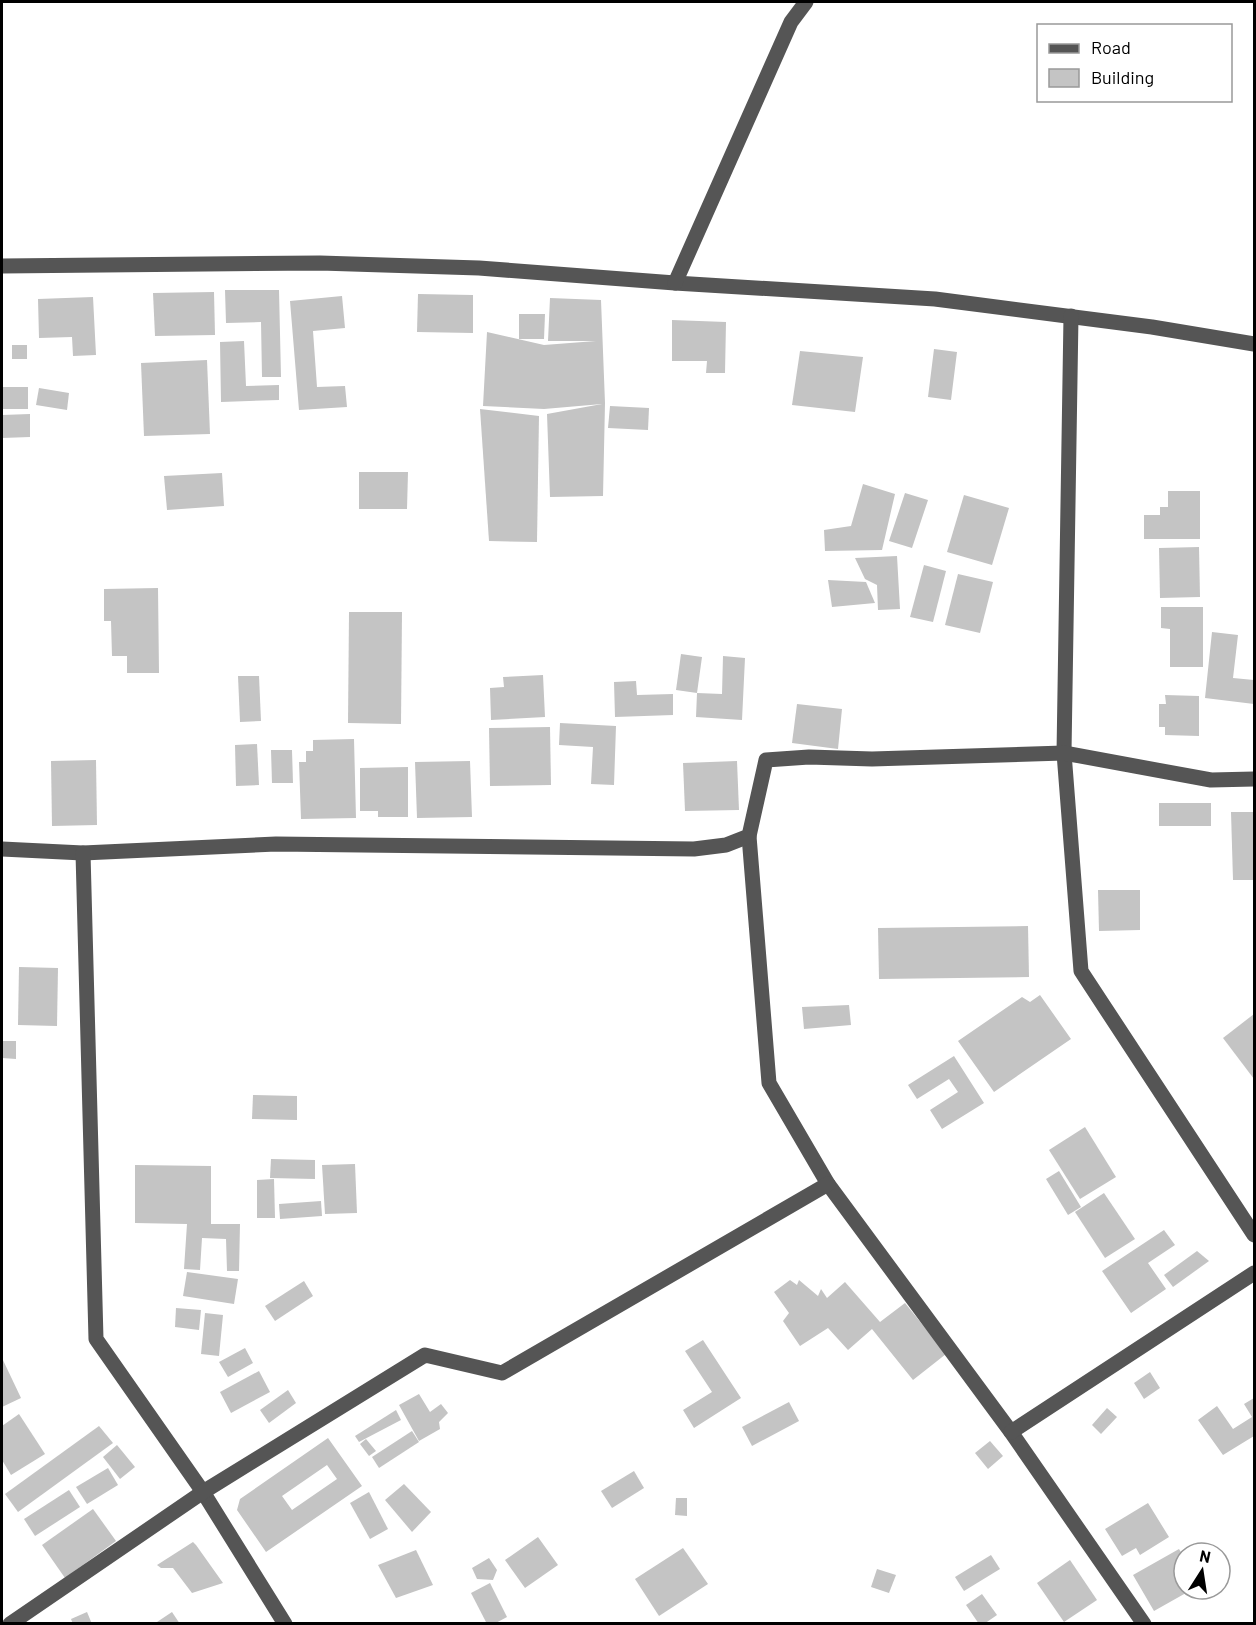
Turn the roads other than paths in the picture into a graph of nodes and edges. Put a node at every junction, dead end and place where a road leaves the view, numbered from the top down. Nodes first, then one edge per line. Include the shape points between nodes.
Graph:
1 (806, 2) edge
2 (2, 266) edge
3 (675, 283) junction
4 (1071, 316) junction
5 (1254, 344) edge
6 (1064, 753) junction
7 (1254, 779) edge
8 (749, 836) junction
9 (2, 849) edge
10 (83, 853) junction
11 (828, 1184) junction
12 (1254, 1235) edge
13 (1254, 1274) edge
14 (1011, 1432) junction
15 (203, 1492) junction
16 (10, 1623) edge
17 (285, 1623) edge
18 (1144, 1623) edge

1 - 3 street via 791,22
2 - 3 street via 320,263 479,268
3 - 4 street via 935,299
4 - 5 street
4 - 6 street
6 - 7 street via 1211,780
6 - 8 street via 766,760
6 - 12 street via 1081,970
8 - 10 street via 726,845 694,849 276,844
8 - 11 street via 769,1083
9 - 10 street
10 - 15 street via 96,1339
11 - 14 street
11 - 15 street via 502,1373 425,1355
13 - 14 street
14 - 18 street
15 - 16 street
15 - 17 street

